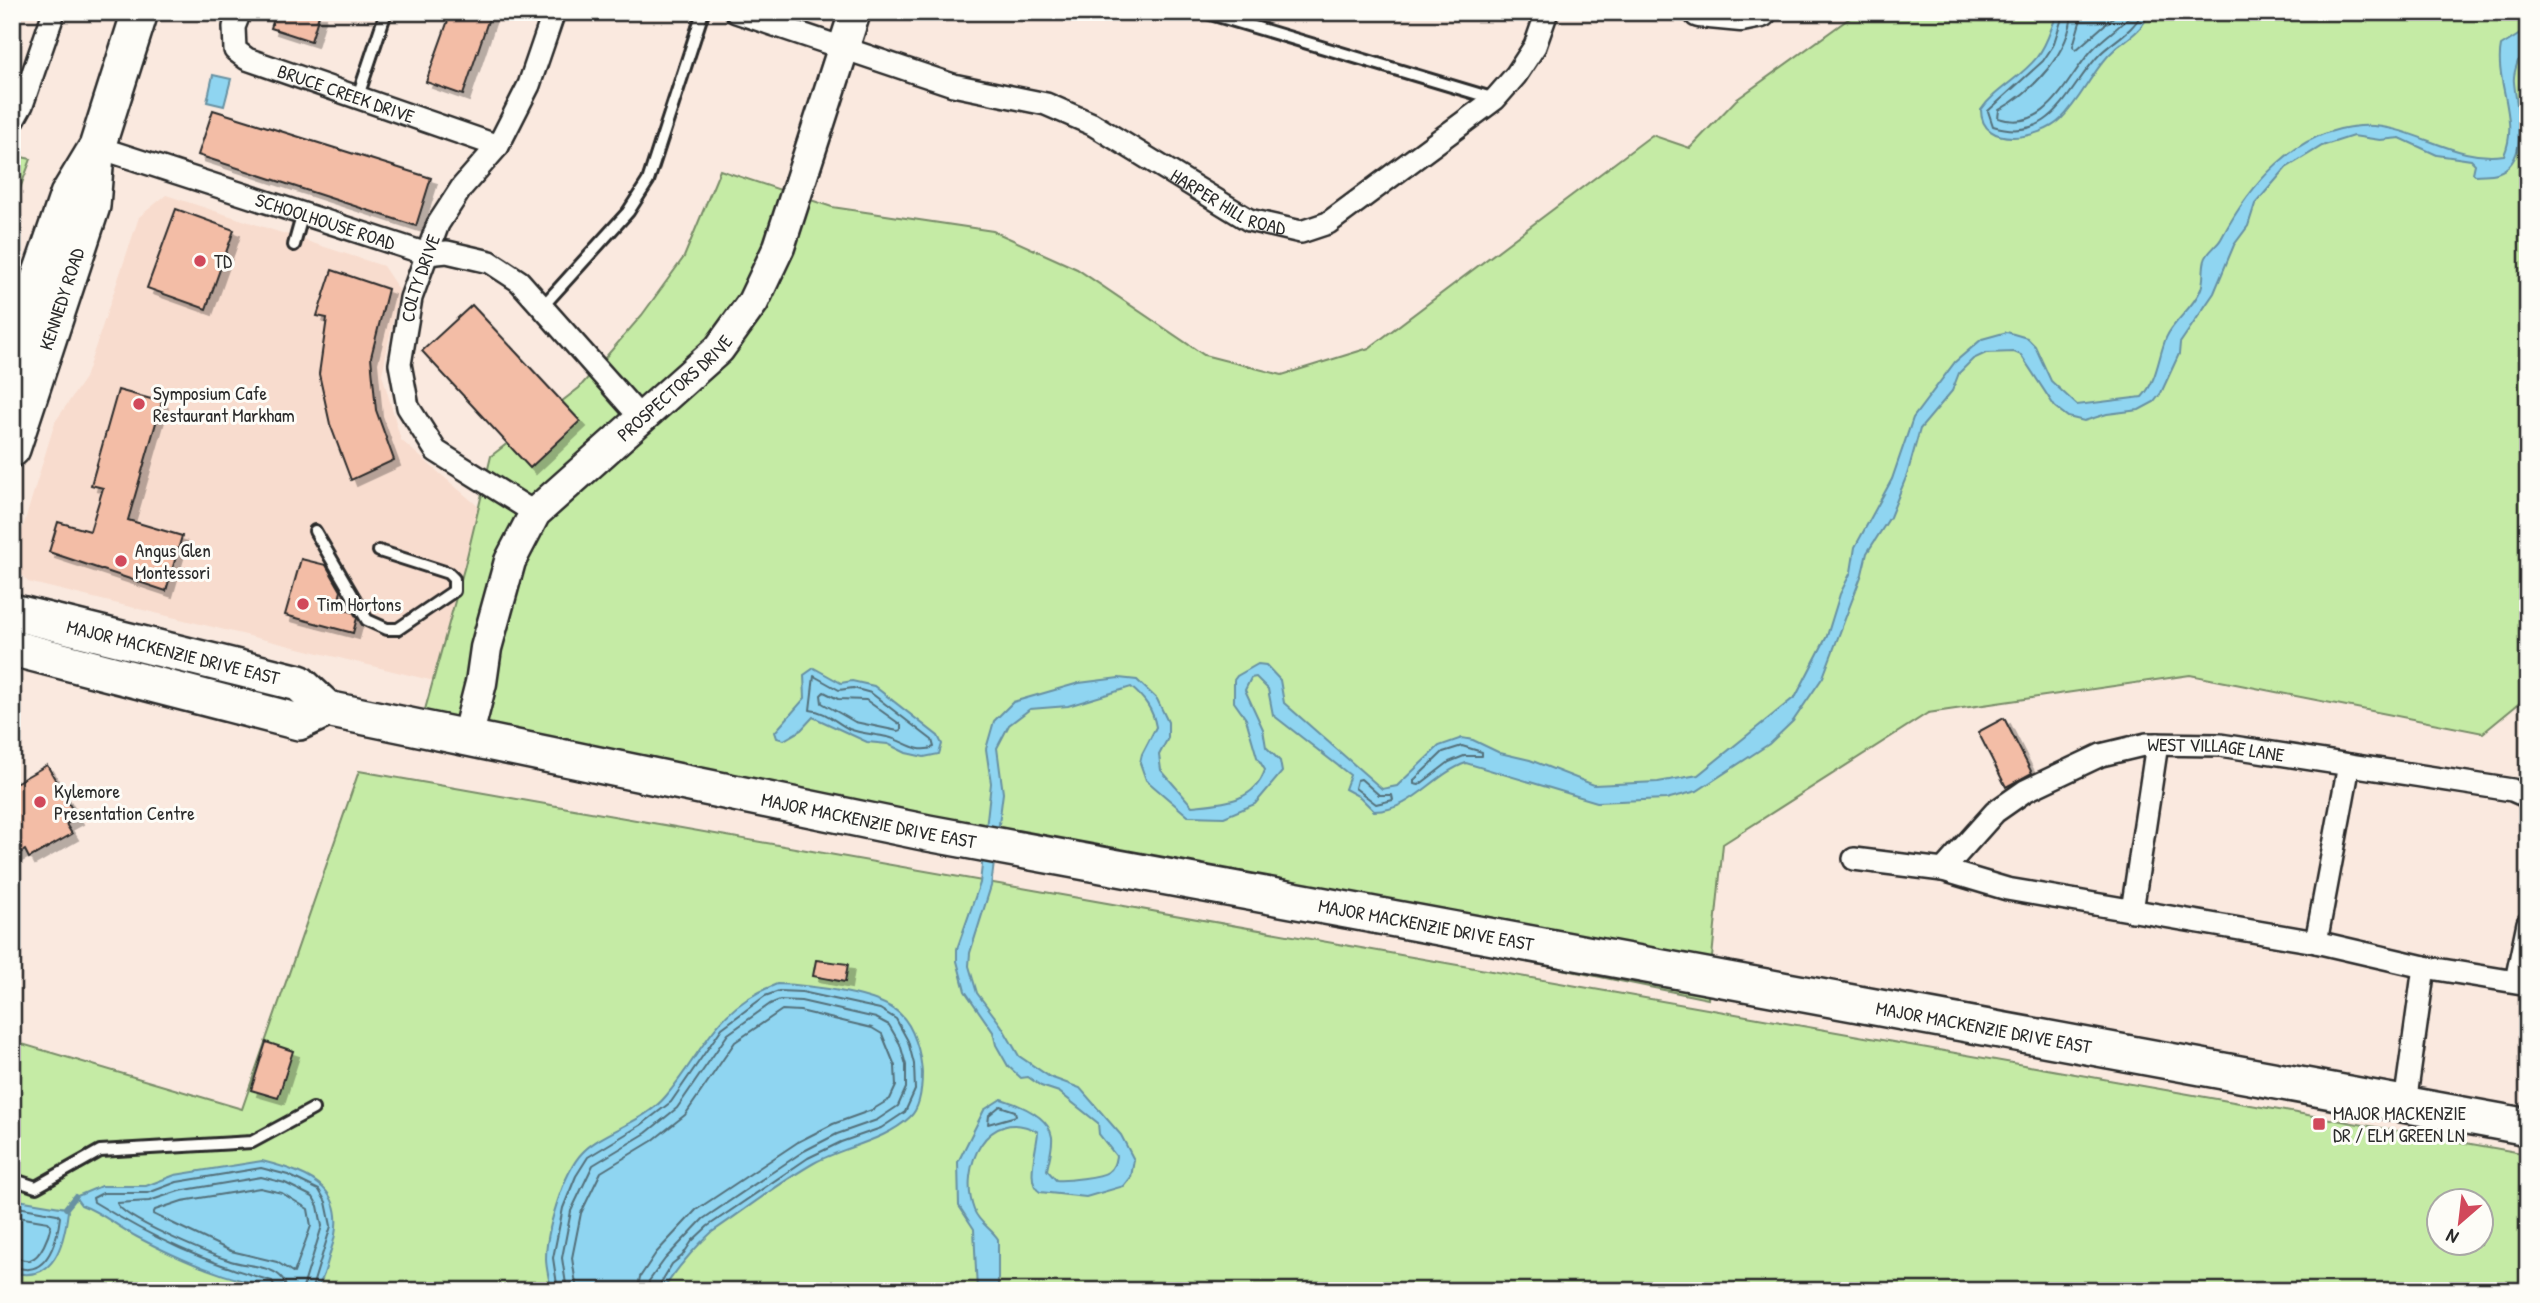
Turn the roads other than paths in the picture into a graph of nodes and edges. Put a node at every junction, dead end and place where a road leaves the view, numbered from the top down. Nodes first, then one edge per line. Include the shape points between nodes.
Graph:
1 (54, 12) edge
2 (140, 12) edge
3 (240, 12) edge
4 (386, 12) edge
5 (554, 12) edge
6 (703, 12) edge
7 (736, 12) edge
8 (855, 12) edge
9 (1204, 12) edge
10 (1547, 12) edge
11 (1699, 12) edge
12 (1761, 12) edge
13 (843, 50) junction
14 (358, 99) junction
15 (1495, 99) junction
16 (12, 123) edge
17 (498, 146) junction
18 (96, 147) junction
19 (303, 213) junction
20 (294, 245) dead end
21 (427, 254) junction
22 (542, 307) junction
23 (12, 357) edge
24 (640, 417) junction
25 (12, 449) edge
26 (536, 513) junction
27 (315, 531) dead end
28 (379, 551) dead end
29 (12, 612) edge
30 (12, 648) edge
31 (327, 709) junction
32 (467, 738) junction
33 (2157, 744) junction
34 (2349, 765) junction
35 (2528, 797) edge
36 (1854, 859) dead end
37 (1942, 870) junction
38 (2132, 911) junction
39 (2528, 923) edge
40 (2316, 942) junction
41 (2424, 967) junction
42 (2522, 982) edge
43 (2405, 1104) junction
44 (313, 1109) dead end
45 (2528, 1127) edge
46 (12, 1179) edge

1 - 16 street
2 - 18 main road, KENNEDY ROAD
3 - 14 street, BRUCE CREEK DRIVE via 234,27 235,50 247,60
4 - 14 lane
5 - 17 street, COLTY DRIVE via 529,85
6 - 22 lane via 648,181 621,219
7 - 13 street
8 - 13 street, PROSPECTORS DRIVE
9 - 15 lane
10 - 15 street, HARPER HILL ROAD via 1535,46
11 - 12 street via 1741,16
13 - 15 street, HARPER HILL ROAD via 953,85 1046,104 1092,124 1249,219 1301,232 1328,223
13 - 24 street, PROSPECTORS DRIVE via 779,247 753,302 719,349
14 - 17 street, BRUCE CREEK DRIVE
17 - 21 street, COLTY DRIVE via 450,205
18 - 19 street, SCHOOLHOUSE ROAD
18 - 23 main road, KENNEDY ROAD via 68,195
18 - 25 main road, KENNEDY ROAD via 92,206
19 - 20 lane
19 - 21 street, SCHOOLHOUSE ROAD
21 - 22 street, SCHOOLHOUSE ROAD via 447,252 490,262 519,281
21 - 26 street, COLTY DRIVE via 401,345 408,407 436,451
22 - 24 street, SCHOOLHOUSE ROAD
24 - 26 street, PROSPECTORS DRIVE
26 - 32 street, PROSPECTORS DRIVE via 510,561
27 - 28 lane via 367,620 377,626 398,629 454,591 454,579 448,573
29 - 31 main road, MAJOR MACKENZIE DRIVE EAST via 299,683
30 - 31 main road, MAJOR MACKENZIE DRIVE EAST via 299,722
31 - 32 main road, MAJOR MACKENZIE DRIVE EAST
32 - 43 main road, MAJOR MACKENZIE DRIVE EAST via 928,833
33 - 34 street, WEST VILLAGE LANE via 2220,745
33 - 37 street, WEST VILLAGE LANE via 2101,755 2025,791 1996,812
33 - 38 street
34 - 35 street, WEST VILLAGE LANE via 2512,790
34 - 40 street
36 - 37 street
37 - 38 street via 2007,889
38 - 40 street
39 - 42 street
40 - 41 street
41 - 42 street
41 - 43 street
43 - 45 main road, MAJOR MACKENZIE DRIVE EAST
44 - 46 lane via 253,1142 100,1151 36,1187

